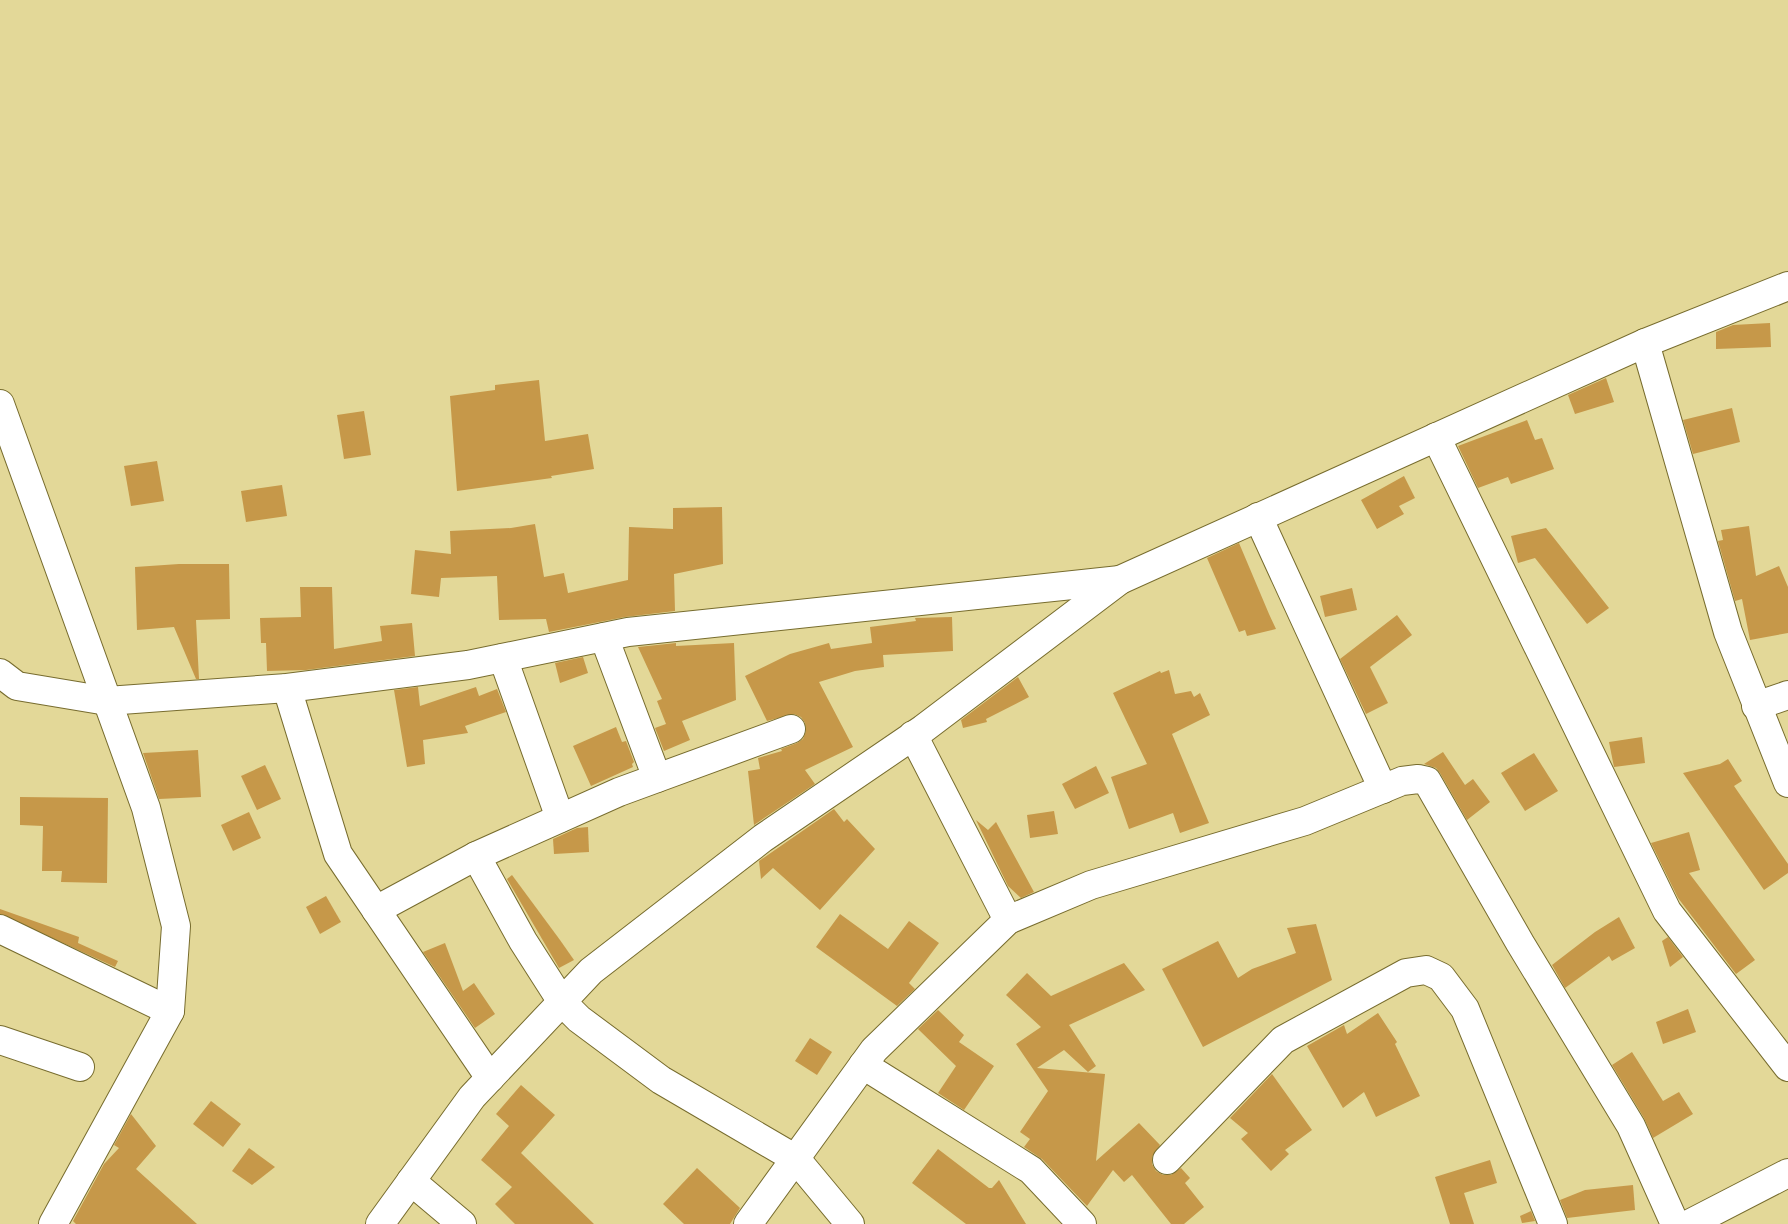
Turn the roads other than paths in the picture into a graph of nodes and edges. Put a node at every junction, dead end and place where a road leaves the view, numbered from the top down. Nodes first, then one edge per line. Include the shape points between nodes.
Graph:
1 (1788, 286) edge
2 (1645, 343) junction
3 (0, 404) edge
4 (1436, 437) junction
5 (1258, 517) junction
6 (1120, 580) junction
7 (604, 637) junction
8 (503, 658) junction
9 (0, 673) edge
10 (287, 688) junction
11 (1788, 695) edge
12 (107, 700) junction
13 (1756, 706) junction
14 (790, 729) dead end
15 (914, 735) junction
16 (657, 778) junction
17 (1788, 783) edge
18 (1383, 789) junction
19 (560, 818) junction
20 (476, 856) junction
21 (376, 910) junction
22 (1008, 920) junction
23 (0, 930) edge
24 (562, 1002) junction
25 (170, 1012) junction
26 (0, 1040) edge
27 (863, 1065) junction
28 (80, 1067) dead end
29 (1788, 1067) edge
30 (490, 1078) junction
31 (796, 1159) junction
32 (1167, 1160) dead end
33 (1788, 1173) edge
34 (411, 1181) junction
35 (65, 1219) edge
36 (380, 1224) edge
37 (462, 1224) edge
38 (748, 1224) edge
39 (850, 1224) edge
40 (1082, 1224) edge
41 (1553, 1224) edge
42 (1674, 1224) edge
43 (1689, 1224) edge

1 - 2 street
2 - 4 street
2 - 13 street via 1728,632
3 - 12 street
4 - 5 street
4 - 29 street via 1667,911
5 - 6 street
5 - 18 street
6 - 7 street
6 - 15 street
7 - 8 street
7 - 16 street
8 - 10 street
8 - 19 street
9 - 12 street via 17,686
10 - 12 street
10 - 21 street via 338,854
11 - 13 street
12 - 25 street via 146,808 176,926
13 - 17 street
14 - 16 street
15 - 22 street
15 - 24 street via 763,838 591,971
16 - 19 street
18 - 22 street via 1305,821 1091,885
18 - 42 street via 1402,781 1427,781 1631,1126
19 - 20 street
20 - 21 street
20 - 24 street via 523,941
21 - 30 street
22 - 27 street via 874,1050
23 - 25 street
24 - 30 street
24 - 31 street via 579,1019 661,1080
25 - 35 street
26 - 28 street
27 - 31 street
27 - 40 street via 1031,1170
30 - 34 street via 472,1096
31 - 38 street
31 - 39 street
32 - 41 street via 1283,1040 1406,973 1426,970 1440,977 1465,1010
33 - 43 street
34 - 36 street
34 - 37 street

